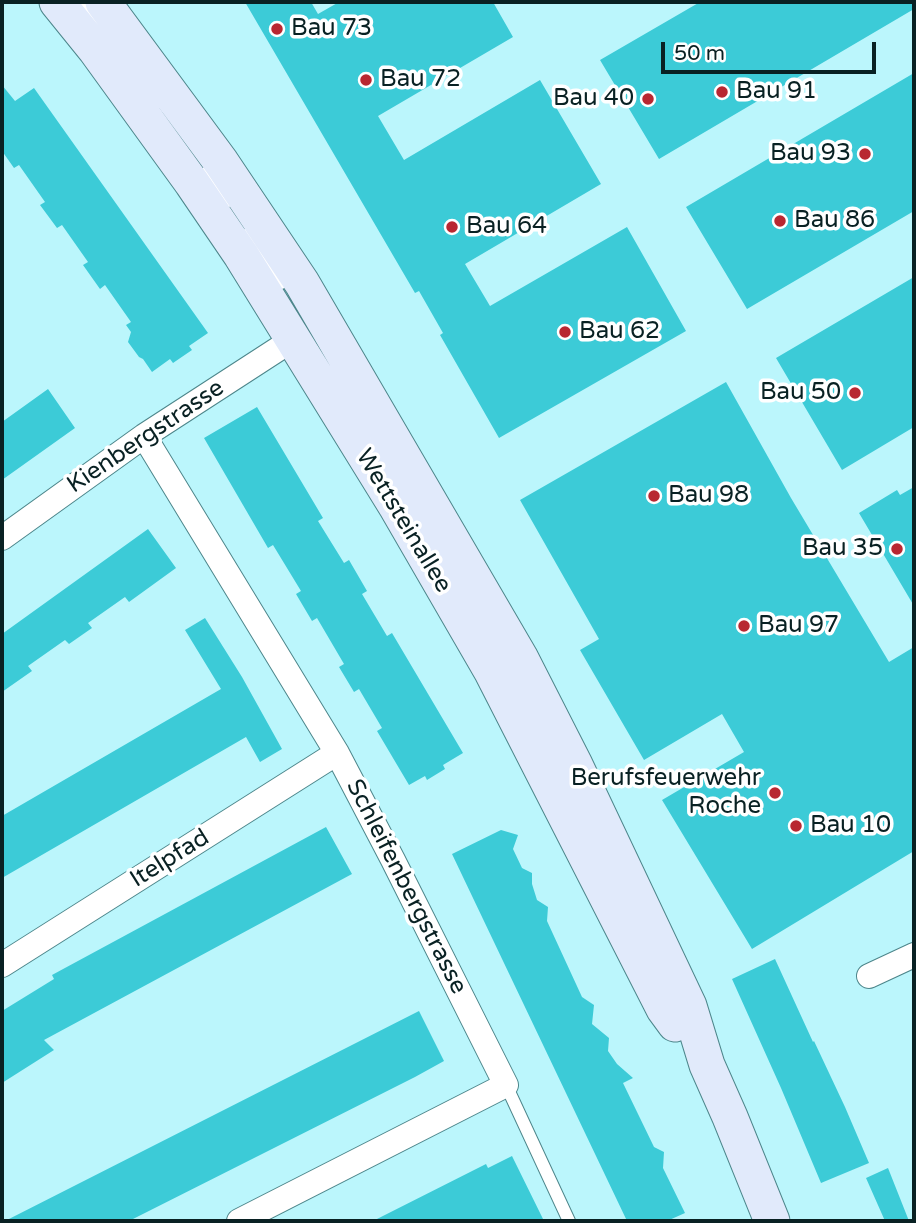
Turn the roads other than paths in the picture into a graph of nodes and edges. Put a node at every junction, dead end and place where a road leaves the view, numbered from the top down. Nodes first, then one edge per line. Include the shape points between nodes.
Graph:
1 (57, 2) edge
2 (81, 2) edge
3 (103, 2) edge
4 (109, 37) dead end
5 (206, 173) dead end
6 (289, 294) dead end
7 (299, 326) junction
8 (339, 346) junction
9 (144, 436) junction
10 (2, 538) edge
11 (337, 754) junction
12 (914, 955) edge
13 (2, 965) edge
14 (869, 976) dead end
15 (707, 1065) junction
16 (506, 1085) junction
17 (767, 1220) edge
18 (239, 1221) edge
19 (569, 1221) edge

1 - 7 main road, Wettsteinallee via 241,255
2 - 4 lane
3 - 8 main road, Wettsteinallee via 221,162
5 - 6 lane
7 - 8 lane
7 - 9 street, Kienbergstrasse
7 - 15 main road, Wettsteinallee via 492,672 664,1009
8 - 15 main road, Wettsteinallee via 520,657 689,1006
9 - 10 street, Kienbergstrasse
9 - 11 street, Schleifenbergstrasse
11 - 13 street, Itelpfad
11 - 16 street, Schleifenbergstrasse
12 - 14 street
15 - 17 main road, Wettsteinallee
16 - 18 street
16 - 19 lane

